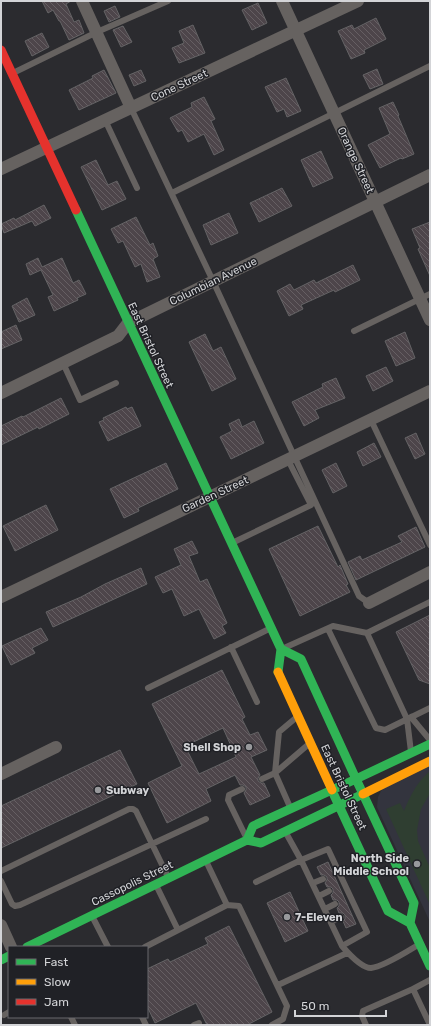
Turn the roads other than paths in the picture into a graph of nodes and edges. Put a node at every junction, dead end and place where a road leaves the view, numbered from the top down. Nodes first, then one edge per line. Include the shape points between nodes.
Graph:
1 (82, 1) edge
2 (168, 1) edge
3 (282, 1) edge
4 (358, 1) edge
5 (296, 30) junction
6 (97, 32) junction
7 (1, 50) edge
8 (430, 66) edge
9 (12, 74) junction
10 (131, 108) junction
11 (334, 113) junction
12 (105, 120) junction
13 (46, 148) junction
14 (1, 169) edge
15 (430, 175) edge
16 (137, 188) dead end
17 (172, 193) junction
18 (375, 201) junction
19 (213, 281) junction
20 (425, 296) edge
21 (430, 320) edge
22 (128, 323) junction
23 (354, 331) dead end
24 (63, 363) junction
25 (116, 384) dead end
26 (430, 391) edge
27 (1, 393) edge
28 (371, 420) junction
29 (292, 459) junction
30 (208, 497) junction
31 (231, 544) junction
32 (430, 545) edge
33 (430, 572) edge
34 (1, 597) edge
35 (430, 602) edge
36 (369, 603) joint
37 (271, 628) junction
38 (328, 629) junction
39 (366, 633) junction
40 (231, 647) junction
41 (281, 649) junction
42 (148, 688) dead end
43 (257, 702) dead end
44 (430, 708) edge
45 (298, 716) junction
46 (409, 718) junction
47 (430, 740) edge
48 (310, 743) junction
49 (430, 744) edge
50 (56, 748) dead end
51 (411, 753) junction
52 (430, 760) edge
53 (276, 773) junction
54 (1, 774) edge
55 (262, 779) dead end
56 (356, 779) junction
57 (242, 789) dead end
58 (332, 790) junction
59 (363, 794) junction
60 (338, 806) junction
61 (291, 809) junction
62 (206, 819) dead end
63 (285, 832) junction
64 (247, 840) junction
65 (152, 844) junction
66 (206, 860) junction
67 (301, 860) junction
68 (1, 871) edge
69 (169, 878) junction
70 (323, 879) dead end
71 (1, 881) edge
72 (256, 882) dead end
73 (313, 883) junction
74 (156, 885) junction
75 (329, 891) dead end
76 (319, 896) junction
77 (335, 904) dead end
78 (227, 905) junction
79 (325, 909) junction
80 (92, 915) junction
81 (341, 917) dead end
82 (331, 922) junction
83 (410, 922) junction
84 (1, 925) edge
85 (178, 930) junction
86 (420, 944) junction
87 (11, 946) edge
88 (33, 946) edge
89 (108, 946) edge
90 (147, 946) edge
91 (342, 946) junction
92 (347, 952) junction
93 (430, 966) edge
94 (430, 980) edge
95 (278, 985) junction
96 (413, 989) junction
97 (272, 1025) edge
98 (366, 1025) edge
99 (430, 1025) edge

1 - 6 street
2 - 6 lane
3 - 5 street, Orange Street
4 - 5 street, Cone Street
5 - 10 street, Cone Street
5 - 11 street, Orange Street
6 - 9 lane
6 - 10 street
7 - 9 main road, East Bristol Street
8 - 11 lane
9 - 13 main road, East Bristol Street
10 - 12 street, Cone Street
10 - 17 lane
11 - 17 lane
11 - 18 street, Orange Street
12 - 13 street, Cone Street
12 - 16 lane
13 - 14 street, Cone Street
13 - 22 main road, East Bristol Street
15 - 18 street, Columbian Avenue
17 - 19 lane
18 - 19 street, Columbian Avenue
18 - 20 street, Orange Street
19 - 22 street, Columbian Avenue
19 - 29 lane
20 - 21 street, Orange Street
20 - 23 lane
22 - 24 street, Columbian Avenue via 118,336
22 - 30 main road, East Bristol Street
24 - 25 lane via 80,400
24 - 27 street, Columbian Avenue
26 - 28 street, Garden Street
28 - 29 street, Garden Street
28 - 32 lane
29 - 30 street, Garden Street
29 - 31 lane via 310,505
29 - 36 lane via 359,596
30 - 31 main road, East Bristol Street
30 - 34 street, Garden Street
31 - 37 main road, East Bristol Street
33 - 36 street
35 - 39 lane
37 - 40 lane
37 - 41 main road, East Bristol Street
38 - 39 lane via 333,626
38 - 41 lane
38 - 46 lane via 376,728 385,730
39 - 46 lane
40 - 42 lane
40 - 43 lane
41 - 45 main road, East Bristol Street via 278,672
41 - 56 main road, East Bristol Street via 300,659
44 - 46 lane
45 - 48 main road, East Bristol Street
45 - 53 lane via 279,732
46 - 47 lane
46 - 51 lane
48 - 53 lane
48 - 58 main road, East Bristol Street
49 - 51 main road
50 - 54 street
51 - 56 main road
52 - 59 main road, Cassopolis Street
53 - 55 lane
53 - 61 lane
56 - 58 main road
56 - 59 main road, East Bristol Street
57 - 64 lane via 229,795 228,800
58 - 60 main road, East Bristol Street
58 - 61 main road
59 - 60 main road, Cassopolis Street
59 - 83 main road, East Bristol Street via 414,903
60 - 63 main road, Cassopolis Street
60 - 83 main road, East Bristol Street via 388,911
61 - 64 main road via 253,826
62 - 65 lane
63 - 64 main road, Cassopolis Street via 261,843
63 - 67 lane
64 - 66 main road, Cassopolis Street
65 - 68 lane via 136,811 129,809
65 - 69 lane
65 - 71 lane via 20,905 12,904
66 - 69 main road, Cassopolis Street
66 - 78 lane
67 - 72 lane
67 - 73 lane
67 - 91 lane via 328,849 353,911 367,932
69 - 74 main road, Cassopolis Street
70 - 73 lane
73 - 76 lane
74 - 80 main road, Cassopolis Street
74 - 85 lane
75 - 76 lane
76 - 79 lane
77 - 79 lane
78 - 85 lane
78 - 95 lane via 239,906
79 - 82 lane
80 - 88 main road, Cassopolis Street
80 - 89 lane
81 - 82 lane
82 - 91 lane
83 - 86 main road
84 - 87 street
85 - 90 lane
86 - 92 lane via 389,962 370,968
86 - 93 main road
91 - 92 lane
92 - 95 lane
94 - 96 lane
95 - 97 lane via 287,1006 282,1020
96 - 98 lane via 363,1011 362,1016
96 - 99 lane

